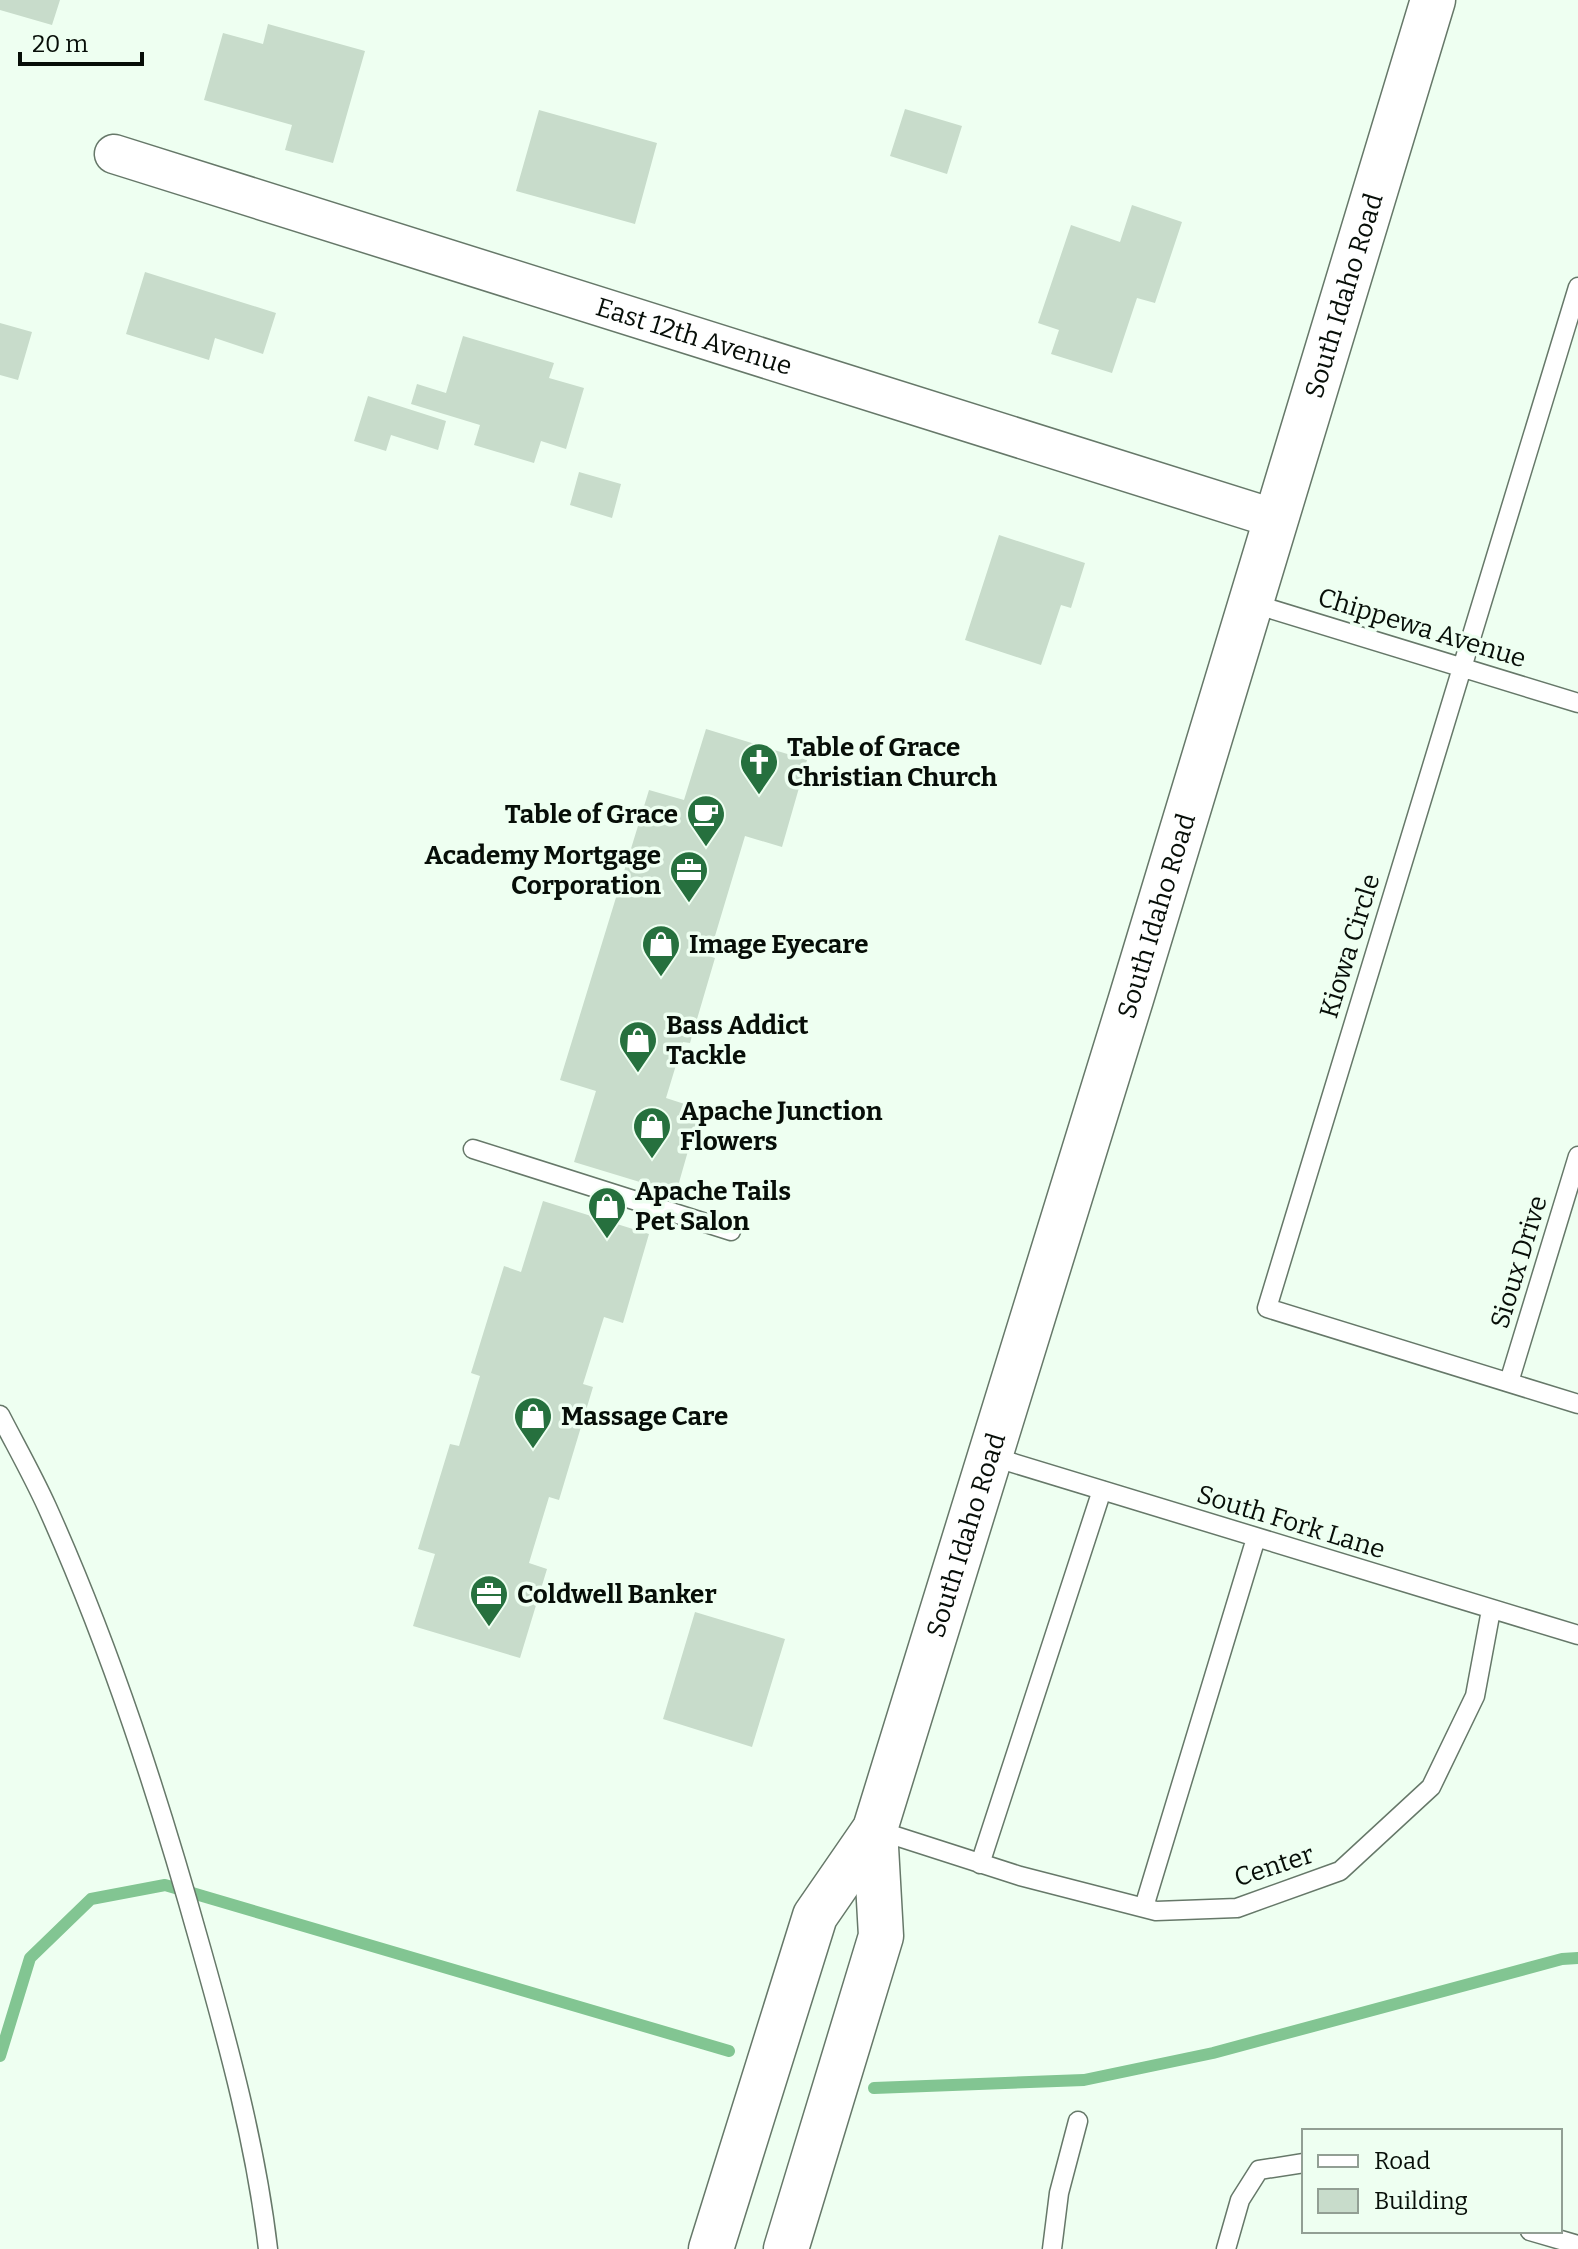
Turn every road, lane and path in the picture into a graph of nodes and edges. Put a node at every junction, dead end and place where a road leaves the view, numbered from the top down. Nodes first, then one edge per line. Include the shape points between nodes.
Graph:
1 (1433, 0) edge
2 (114, 154) dead end
3 (1578, 287) edge
4 (1276, 519) junction
5 (1251, 603) junction
6 (1461, 668) junction
7 (1578, 703) edge
8 (473, 1149) dead end
9 (1578, 1156) edge
10 (731, 1231) dead end
11 (1509, 1382) junction
12 (1578, 1404) edge
13 (0, 1415) edge
14 (990, 1456) junction
15 (1102, 1490) junction
16 (1256, 1538) junction
17 (1491, 1610) junction
18 (1578, 1635) edge
19 (875, 1829) junction
20 (980, 1864) junction
21 (1144, 1907) junction
22 (1078, 2121) dead end
23 (1302, 2163) edge
24 (1537, 2233) edge
25 (1578, 2245) edge
26 (268, 2249) edge
27 (711, 2249) edge
28 (786, 2249) edge
29 (1052, 2249) edge
30 (1226, 2249) edge

1 - 4 main road, South Idaho Road
2 - 4 street, East 12th Avenue
3 - 6 lane, Kiowa Circle
4 - 5 main road, South Idaho Road
5 - 6 lane, Chippewa Avenue
5 - 14 main road, South Idaho Road
6 - 7 lane, Chippewa Avenue
6 - 11 lane, Kiowa Circle via 1267,1308
8 - 10 lane
9 - 11 lane, Sioux Drive
11 - 12 lane, Kiowa Circle
13 - 26 lane via 73,1571 171,1841 227,2036 261,2186
14 - 15 lane, South Fork Lane
14 - 19 main road, South Idaho Road
15 - 16 lane, South Fork Lane
15 - 20 lane
16 - 17 lane, South Fork Lane
16 - 21 lane
17 - 18 lane, South Fork Lane
17 - 21 lane, Center via 1475,1696 1431,1787 1340,1871 1237,1908
19 - 20 lane, Center
19 - 27 main road, South Idaho Road via 815,1916
19 - 28 main road, South Idaho Road via 881,1936
20 - 21 lane, Center
22 - 29 lane via 1059,2193
23 - 30 lane via 1259,2170 1240,2200
24 - 25 lane

